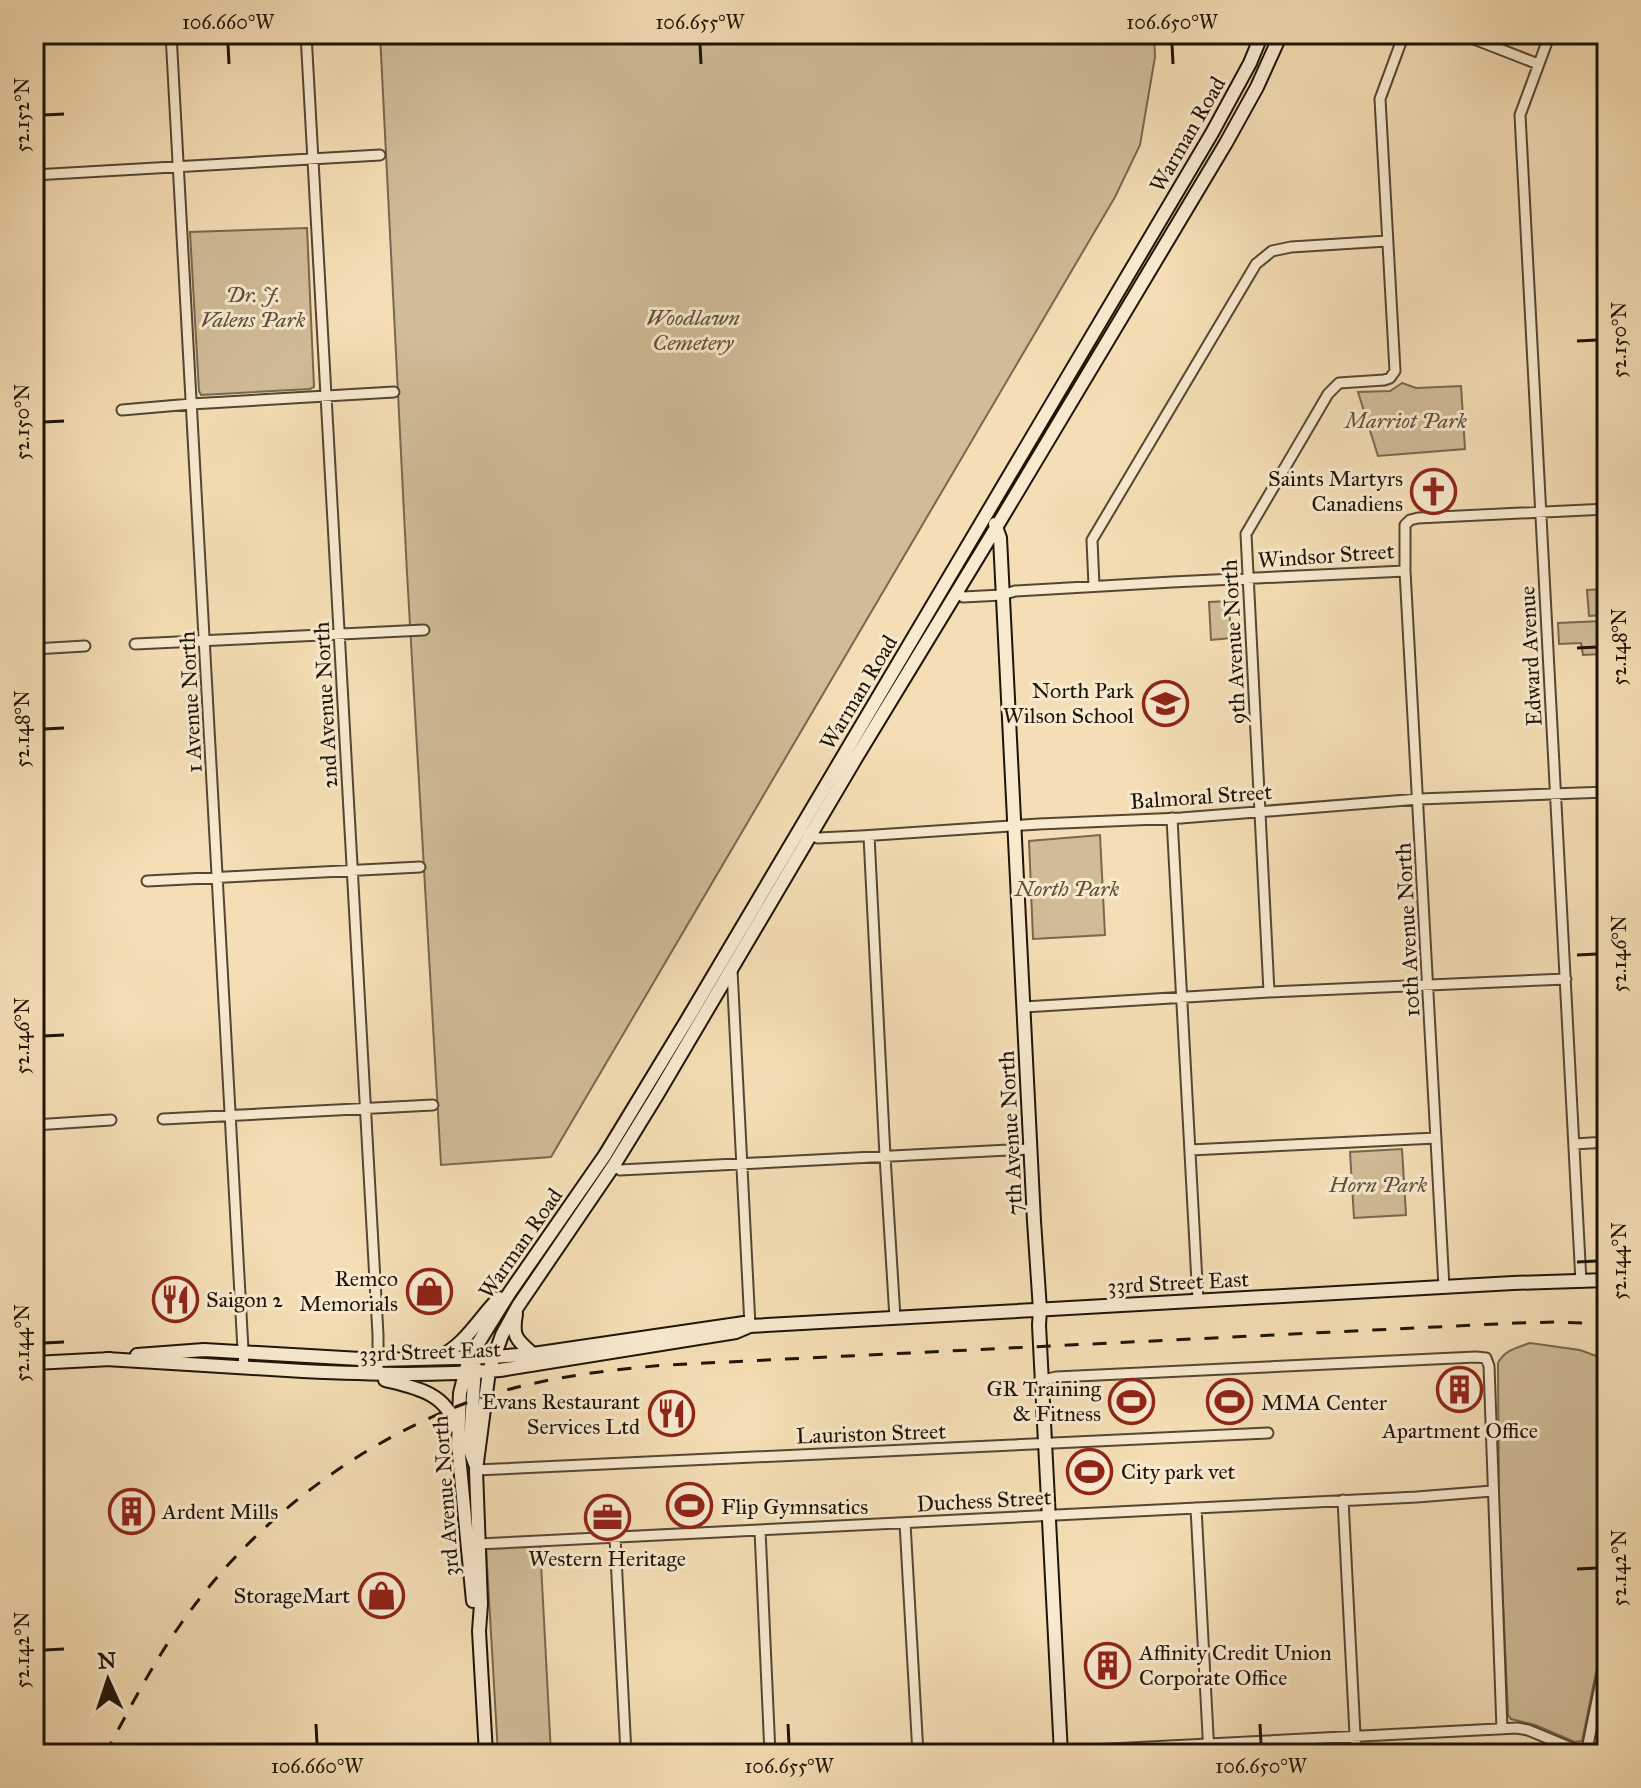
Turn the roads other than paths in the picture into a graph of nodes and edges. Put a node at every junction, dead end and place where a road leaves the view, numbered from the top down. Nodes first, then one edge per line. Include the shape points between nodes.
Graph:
1 (171, 34) edge
2 (306, 34) edge
3 (1262, 34) edge
4 (1281, 34) edge
5 (1404, 34) edge
6 (1461, 34) edge
7 (1550, 34) edge
8 (1538, 64) junction
9 (380, 155) dead end
10 (313, 159) junction
11 (178, 167) junction
12 (34, 175) edge
13 (1387, 241) junction
14 (394, 392) dead end
15 (325, 395) junction
16 (191, 404) junction
17 (122, 410) dead end
18 (1607, 509) edge
19 (1540, 512) junction
20 (987, 514) junction
21 (997, 526) junction
22 (1405, 571) junction
23 (1248, 578) junction
24 (1094, 586) junction
25 (957, 592) junction
26 (1002, 595) junction
27 (424, 630) dead end
28 (339, 634) junction
29 (205, 640) junction
30 (135, 644) dead end
31 (85, 646) dead end
32 (34, 649) edge
33 (1607, 792) edge
34 (1555, 794) junction
35 (1419, 799) junction
36 (1260, 812) junction
37 (1172, 818) junction
38 (1014, 826) junction
39 (805, 833) junction
40 (869, 836) junction
41 (420, 867) dead end
42 (352, 872) junction
43 (216, 878) junction
44 (147, 881) dead end
45 (732, 968) junction
46 (1566, 979) junction
47 (1428, 985) junction
48 (1269, 992) junction
49 (1182, 997) junction
50 (1024, 1007) junction
51 (433, 1105) dead end
52 (365, 1109) junction
53 (231, 1115) junction
54 (163, 1119) dead end
55 (111, 1120) dead end
56 (34, 1125) edge
57 (1436, 1138) junction
58 (1607, 1142) edge
59 (1574, 1144) junction
60 (1030, 1149) junction
61 (1190, 1150) junction
62 (885, 1156) junction
63 (741, 1164) junction
64 (614, 1165) junction
65 (519, 1279) junction
66 (1607, 1280) edge
67 (1581, 1282) junction
68 (1444, 1287) junction
69 (1198, 1301) junction
70 (518, 1306) junction
71 (1040, 1310) junction
72 (895, 1318) junction
73 (750, 1326) junction
74 (244, 1352) junction
75 (533, 1354) junction
76 (493, 1357) junction
77 (469, 1358) junction
78 (106, 1359) junction
79 (432, 1360) junction
80 (34, 1363) edge
81 (378, 1367) junction
82 (244, 1368) junction
83 (489, 1371) junction
84 (470, 1372) junction
85 (358, 1373) junction
86 (1043, 1380) junction
87 (1268, 1433) dead end
88 (1046, 1443) junction
89 (459, 1466) junction
90 (476, 1470) junction
91 (1492, 1491) junction
92 (1343, 1500) junction
93 (1196, 1508) junction
94 (1049, 1516) junction
95 (905, 1523) junction
96 (760, 1530) junction
97 (615, 1537) junction
98 (478, 1544) junction
99 (479, 1631) junction
100 (1607, 1652) edge
101 (1502, 1729) junction
102 (1356, 1737) junction
103 (1209, 1749) edge
104 (1061, 1753) edge
105 (369, 1754) edge
106 (378, 1754) edge
107 (486, 1754) edge
108 (626, 1754) edge
109 (770, 1754) edge
110 (918, 1754) edge
111 (1013, 1754) edge
112 (1356, 1754) edge
113 (1586, 1754) edge

1 - 11 street, 1 Avenue North
2 - 10 street, 2nd Avenue North
3 - 20 main road, Warman Road via 1212,133
4 - 21 main road, Warman Road via 1226,143
5 - 13 street, 9th Avenue North via 1380,99
6 - 8 street
7 - 8 street, Edward Avenue
8 - 19 street, Edward Avenue via 1520,115
9 - 10 street
10 - 11 street
10 - 15 street, 2nd Avenue North
11 - 12 street
11 - 16 street, 1 Avenue North
13 - 23 street, 9th Avenue North via 1395,371 1384,380 1339,383 1328,394 1246,534
13 - 24 street via 1291,247 1272,251 1256,264 1092,540
14 - 15 street
15 - 16 street
15 - 28 street, 2nd Avenue North
16 - 17 street
16 - 29 street, 1 Avenue North
18 - 19 street, Windsor Street
19 - 22 street, Windsor Street via 1410,520 1404,532
19 - 34 street, Edward Avenue
20 - 21 main road
20 - 39 main road, Warman Road
21 - 25 main road, Warman Road
21 - 26 main road, 7th Avenue North
22 - 23 street, Windsor Street
22 - 35 street, 10th Avenue North
23 - 24 street, Windsor Street
23 - 36 street, 9th Avenue North
24 - 26 street, Windsor Street
25 - 26 street, Windsor Street via 963,597
25 - 39 main road, Warman Road
26 - 38 main road, 7th Avenue North
27 - 28 street
28 - 29 street
28 - 42 street, 2nd Avenue North
29 - 30 street
29 - 43 street, 1 Avenue North
31 - 32 street
33 - 34 street, Balmoral Street
34 - 35 street, Balmoral Street
34 - 46 street, Edward Avenue
35 - 36 street, Balmoral Street
35 - 47 street, 10th Avenue North
36 - 37 street, Balmoral Street
36 - 48 street, 9th Avenue North
37 - 38 street, Balmoral Street
37 - 49 street
38 - 40 street, Balmoral Street
38 - 50 main road, 7th Avenue North
39 - 40 street, Balmoral Street via 818,838
39 - 45 main road, Warman Road
39 - 65 main road, Warman Road via 605,1155
40 - 62 street
41 - 42 street
42 - 43 street
42 - 52 street, 2nd Avenue North
43 - 44 street
43 - 53 street, 1 Avenue North
45 - 63 street
45 - 64 main road, Warman Road
46 - 47 street
46 - 59 street, Edward Avenue
47 - 48 street
47 - 57 street, 10th Avenue North
48 - 49 street
49 - 50 street
49 - 61 street
50 - 60 main road, 7th Avenue North
51 - 52 street
52 - 53 street
52 - 81 street, 2nd Avenue North
53 - 54 street
53 - 74 street, 1 Avenue North
55 - 56 street
57 - 61 street
57 - 68 street, 10th Avenue North
58 - 59 street
59 - 67 street, Edward Avenue
60 - 62 street
60 - 71 main road, 7th Avenue North
61 - 69 street
62 - 63 street
62 - 72 street
63 - 64 street via 620,1170
63 - 73 street
64 - 70 main road, Warman Road
65 - 77 main road, Warman Road
65 - 79 main road via 459,1343
66 - 67 main road, 33rd Street East
67 - 68 main road, 33rd Street East
68 - 69 main road, 33rd Street East
69 - 71 main road, 33rd Street East
70 - 75 main road via 515,1336
70 - 76 main road, Warman Road
71 - 72 main road, 33rd Street East
71 - 86 main road, 7th Avenue North
72 - 73 main road, 33rd Street East
73 - 75 main road, 33rd Street East via 741,1322
73 - 83 main road, 33rd Street East
74 - 78 main road, 33rd Street East via 204,1350
74 - 81 main road, 33rd Street East
74 - 82 street, 1 Avenue North
75 - 76 main road, 33rd Street East
76 - 77 main road, 33rd Street East
76 - 83 main road, 3rd Avenue North
77 - 79 main road, 33rd Street East
77 - 84 main road, 3rd Avenue North
78 - 80 main road, 33rd Street East
78 - 82 main road, 33rd Street East
79 - 81 main road, 33rd Street East
81 - 84 main road, 33rd Street East via 403,1375
81 - 85 main road, 33rd Street East
82 - 85 main road, 33rd Street East
83 - 84 main road, 33rd Street East
83 - 90 main road, 3rd Avenue North
84 - 89 main road, 3rd Avenue North via 459,1406
84 - 90 main road via 470,1450
85 - 89 main road via 411,1387 442,1402 453,1418
86 - 88 main road, 7th Avenue North
86 - 91 street via 1486,1358
87 - 88 street, Lauriston Street
88 - 90 street, Lauriston Street
88 - 94 main road, 7th Avenue North
89 - 99 main road, 3rd Avenue North
90 - 98 main road, 3rd Avenue North
91 - 92 street, Duchess Street
91 - 101 street
92 - 93 street, Duchess Street
92 - 102 street
93 - 94 street, Duchess Street
93 - 103 street
94 - 95 street, Duchess Street
94 - 104 main road, 7th Avenue North
95 - 96 street, Duchess Street
95 - 110 street
96 - 97 street, Duchess Street
96 - 109 street
97 - 98 street, Duchess Street
97 - 108 street
98 - 99 main road, 3rd Avenue North
99 - 107 main road, 3rd Avenue North
100 - 113 street
101 - 102 street
101 - 113 street via 1528,1730
102 - 103 street
102 - 112 street
103 - 104 street
104 - 111 street
105 - 106 street

